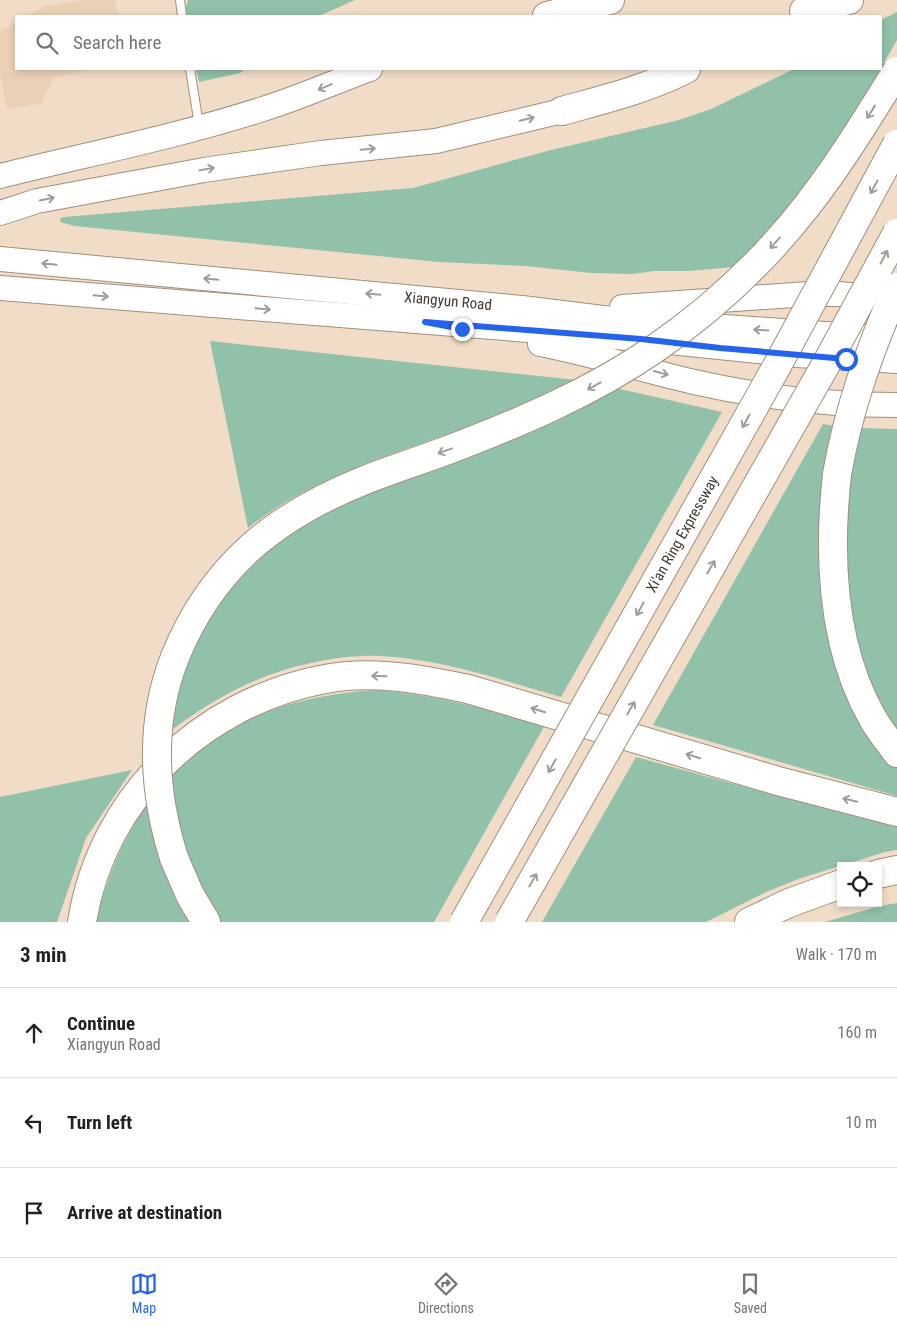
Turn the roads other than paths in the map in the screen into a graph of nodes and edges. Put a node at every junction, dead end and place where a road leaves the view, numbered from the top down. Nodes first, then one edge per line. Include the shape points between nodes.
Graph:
1 (180, 0) edge
2 (610, 0) edge
3 (832, 0) edge
4 (849, 0) edge
5 (798, 14) edge
6 (182, 15) edge
7 (551, 15) edge
8 (190, 70) edge
9 (367, 70) edge
10 (684, 70) edge
11 (897, 71) edge
12 (562, 111) joint
13 (199, 127) junction
14 (897, 144) edge
15 (0, 176) edge
16 (0, 212) edge
17 (897, 233) edge
18 (0, 259) edge
19 (897, 287) edge
20 (0, 288) edge
21 (897, 300) edge
22 (522, 308) junction
23 (425, 322) junction
24 (897, 339) edge
25 (897, 361) edge
26 (897, 404) edge
27 (897, 753) edge
28 (897, 812) edge
29 (897, 870) edge
30 (882, 873) edge
31 (837, 885) edge
32 (82, 922) edge
33 (206, 922) edge
34 (464, 922) edge
35 (509, 922) edge
36 (749, 922) edge

1 - 6 lane
2 - 7 highway
3 - 5 highway
4 - 5 highway
8 - 13 lane
9 -> 13 main road via 304,95
10 - 12 highway via 650,86
11 -> 33 highway, bridge via 842,159 793,223 726,292 682,328 622,369 573,397 366,479 307,507 263,536 214,586 186,631 168,674 156,748 163,819 174,858
16 -> 12 main road via 37,201 204,170 436,141
13 - 15 main road
14 -> 34 highway, Xi'an Ring Expressway, bridge via 777,366
35 -> 17 highway, bridge via 825,366
22 -> 18 main road, Xiangyun Road
19 - 27 highway, bridge via 873,343 842,444 833,542 839,623 846,654 873,719
20 -> 23 main road, Xiangyun Road
21 - 22 main road via 808,294 653,306
24 -> 22 main road, Xiangyun Road via 611,319
23 - 25 main road, Xiangyun Road
23 -> 26 main road via 554,347 748,392 839,403
28 -> 32 highway via 778,782 437,682 378,676 326,679 278,692 236,710 178,748 130,802 113,829 96,867
29 - 30 highway
31 - 36 highway

